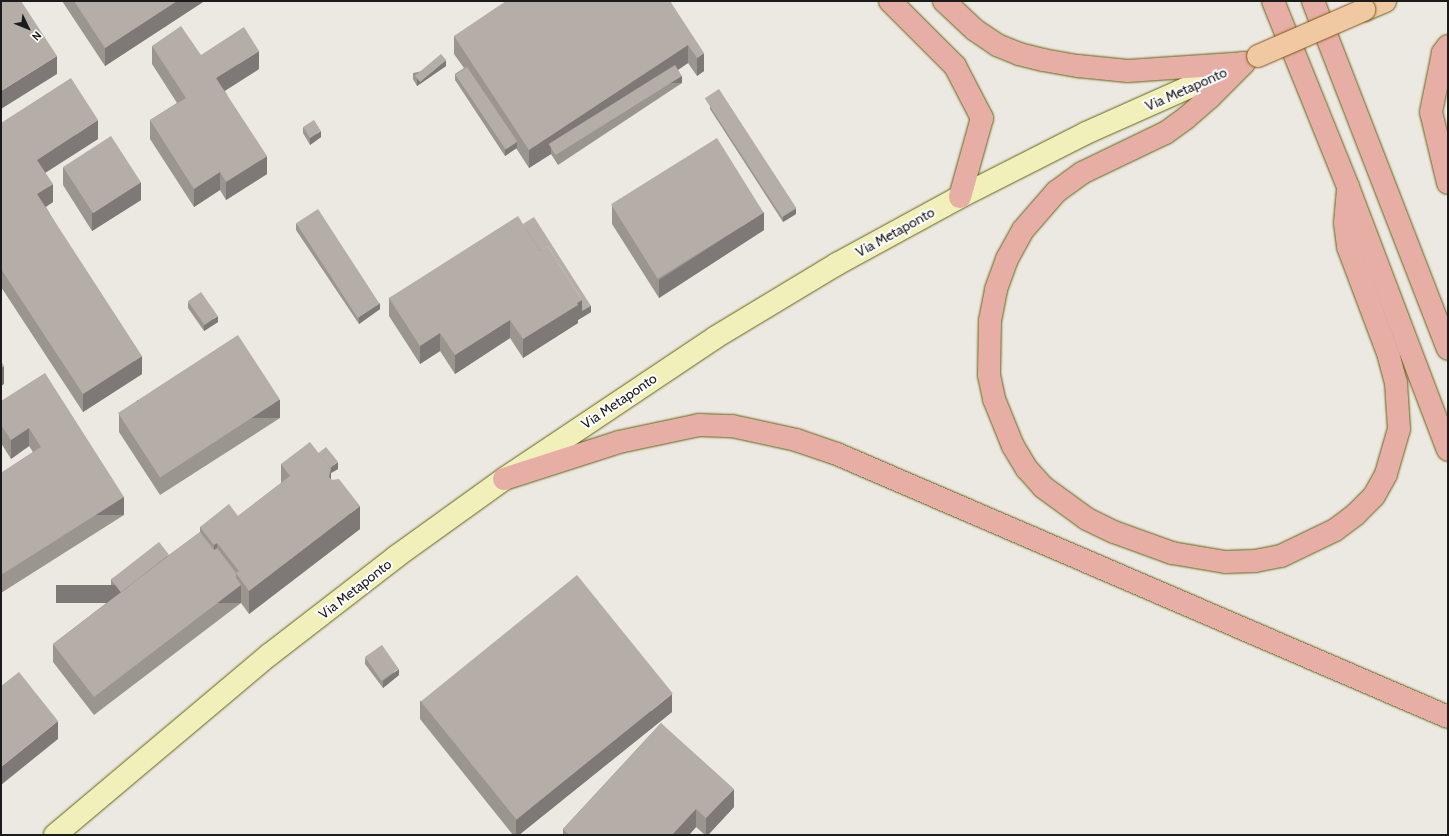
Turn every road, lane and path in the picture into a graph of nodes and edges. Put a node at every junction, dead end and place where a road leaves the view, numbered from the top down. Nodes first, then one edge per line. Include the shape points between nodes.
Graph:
1 (890, 1) edge
2 (944, 1) edge
3 (1273, 1) edge
4 (1313, 1) edge
5 (1385, 1) edge
6 (1448, 46) edge
7 (1251, 60) junction
8 (1448, 183) edge
9 (1348, 187) junction
10 (960, 197) junction
11 (1448, 349) edge
12 (1448, 450) edge
13 (504, 478) junction
14 (1448, 717) edge
15 (56, 835) edge

1 - 10 highway via 955,66 982,118
2 - 7 highway via 975,30 997,45 1043,60 1128,71
3 - 9 highway
4 - 11 highway
5 - 7 main road, bridge
6 - 8 highway via 1443,53 1431,112
7 - 9 highway via 1186,118 1165,133 1082,173 1056,192 1023,230 1007,259 996,290 990,321 989,375 994,399 1012,446 1043,487 1087,519 1114,532 1172,553 1225,562 1255,561 1281,556 1335,530 1356,514 1374,496 1386,474 1399,429 1396,383 1389,356 1348,247 1345,223
7 - 10 main road, Via Metaponto via 1086,133
9 - 12 highway
10 - 13 main road, Via Metaponto via 837,264 716,337
13 - 14 highway via 619,442 699,425 732,426 796,440 837,454
13 - 15 main road, Via Metaponto via 397,556 269,655

